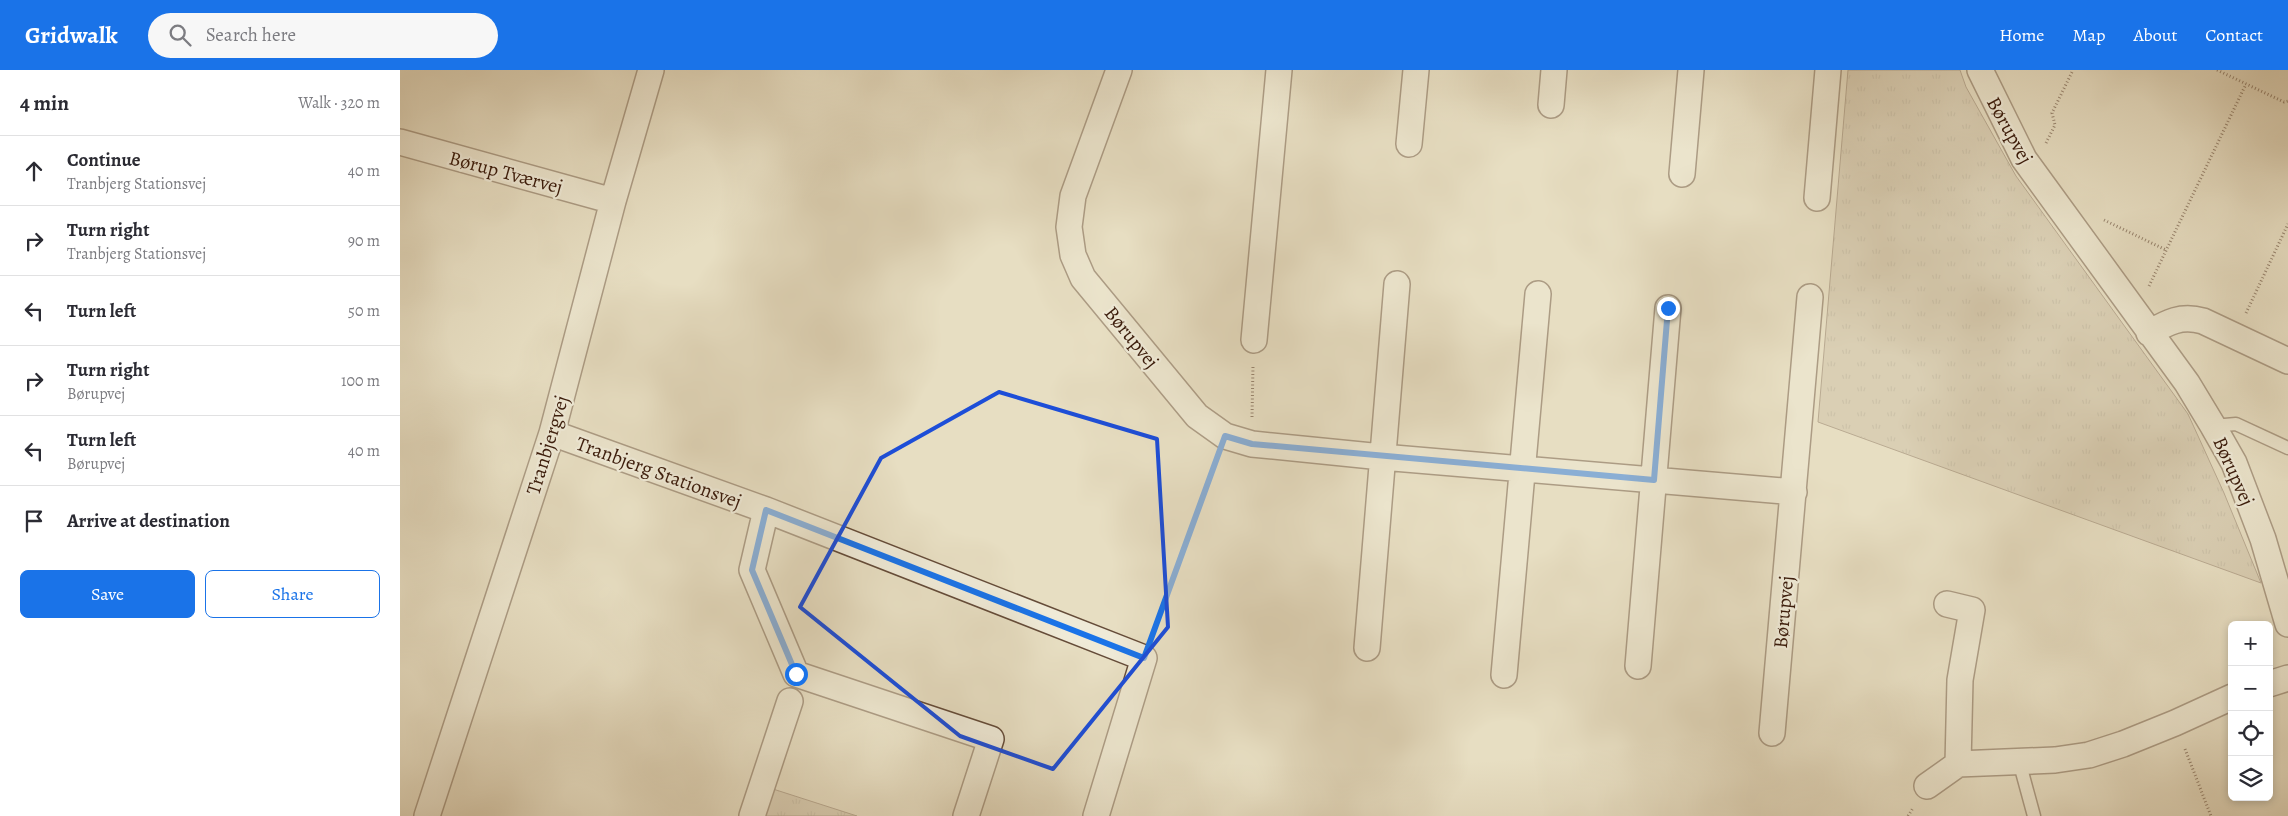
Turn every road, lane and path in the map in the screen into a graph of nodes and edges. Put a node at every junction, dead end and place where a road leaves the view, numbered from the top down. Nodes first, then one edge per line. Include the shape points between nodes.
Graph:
1 (651, 70) edge
2 (1119, 70) edge
3 (1279, 70) edge
4 (1416, 70) edge
5 (1554, 70) edge
6 (1691, 70) edge
7 (1828, 70) edge
8 (1980, 70) edge
9 (2073, 70) edge
10 (2217, 70) edge
11 (2246, 84) junction
12 (2288, 101) edge
13 (1551, 105) dead end
14 (400, 142) edge
15 (1409, 144) dead end
16 (2032, 170) junction
17 (1682, 174) dead end
18 (1817, 198) dead end
19 (613, 201) junction
20 (2064, 215) junction
21 (2288, 224) edge
22 (2166, 250) junction
23 (1397, 284) dead end
24 (1538, 294) dead end
25 (1810, 297) dead end
26 (1668, 308) dead end
27 (2142, 324) junction
28 (2234, 336) junction
29 (1254, 340) joint
30 (2288, 361) edge
31 (2213, 426) junction
32 (552, 433) junction
33 (1225, 436) junction
34 (1252, 444) junction
35 (2288, 448) edge
36 (1382, 458) junction
37 (1522, 469) junction
38 (1654, 480) junction
39 (1794, 492) junction
40 (766, 510) junction
41 (1947, 604) dead end
42 (2288, 622) edge
43 (1367, 648) dead end
44 (1144, 658) junction
45 (1638, 666) dead end
46 (1504, 675) dead end
47 (2288, 678) edge
48 (2273, 683) edge
49 (2228, 698) edge
50 (790, 702) dead end
51 (2175, 723) junction
52 (1772, 733) dead end
53 (2020, 761) junction
54 (1958, 764) junction
55 (1927, 786) dead end
56 (427, 816) edge
57 (752, 816) edge
58 (966, 816) edge
59 (1096, 816) edge
60 (2034, 816) edge
61 (2211, 816) edge

1 - 19 street, Tranbjergvej
2 - 33 street, Børupvej via 1072,196 1069,227 1073,255 1084,278 1197,416
3 - 29 street
4 - 15 street
5 - 13 street
6 - 17 street
7 - 18 street
8 - 16 street, Børupvej
9 - 16 path via 2052,113 2054,126
10 - 11 path
11 - 12 path
11 - 22 path
14 - 19 street, Børup Tværvej
16 - 20 street, Børupvej
19 - 32 street, Tranbjergvej
20 - 22 path via 2086,212
20 - 27 street, Børupvej
21 - 28 path
22 - 27 path
23 - 36 street
24 - 37 street
25 - 39 street, Børupvej
26 - 38 street
27 - 28 street via 2193,318
27 - 31 street, Børupvej via 2187,383
28 - 30 street
29 - 34 path
31 - 35 lane via 2236,424
31 - 42 street, Børupvej via 2234,463 2263,539
32 - 40 street, Tranbjerg Stationsvej
32 - 56 street, Tranbjergvej
33 - 34 street, Børupvej
33 - 44 path
34 - 36 street, Børupvej
36 - 37 street, Børupvej
36 - 43 street
37 - 38 street, Børupvej
37 - 46 street
38 - 39 street, Børupvej
38 - 45 street
39 - 52 street, Børupvej
40 - 44 street, Tranbjerg Stationsvej
40 - 58 street, Tranbjerg Stationsvej via 752,570 796,674 991,738
41 - 54 street via 1972,610 1960,680
44 - 59 street
47 - 48 street
49 - 51 street
50 - 57 street
51 - 53 street via 2089,754 2055,760
51 - 61 path
53 - 54 street
53 - 60 lane
54 - 55 street

